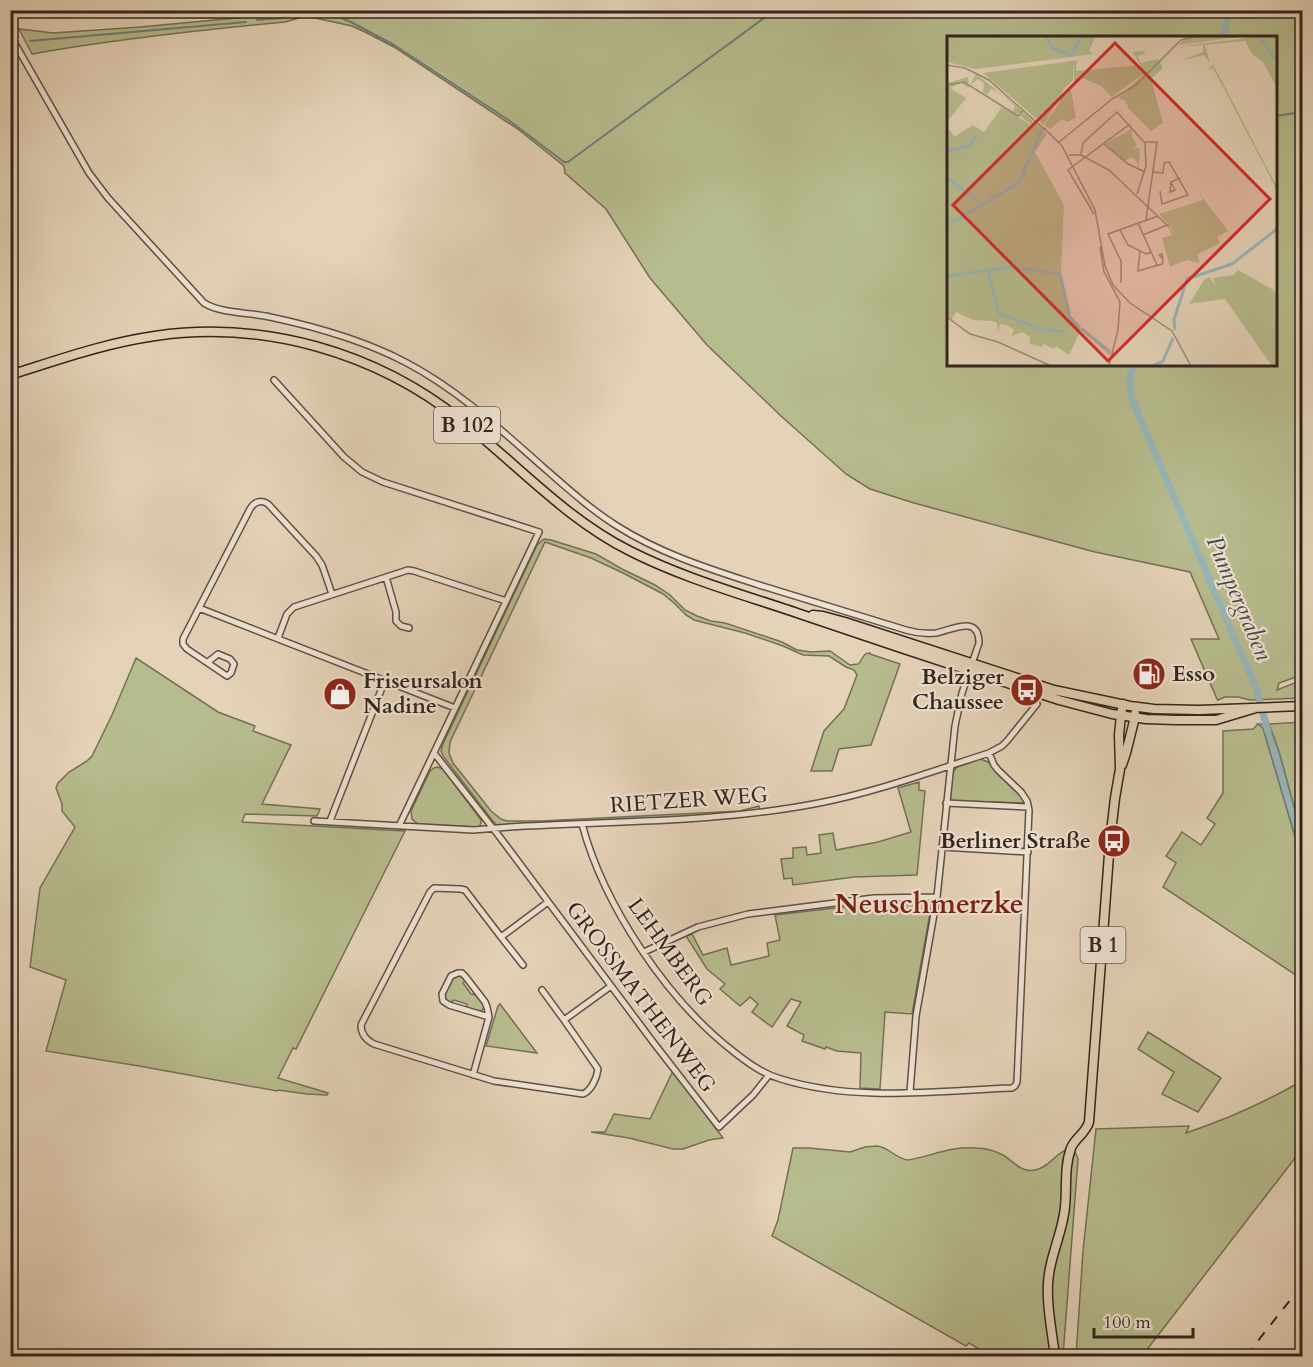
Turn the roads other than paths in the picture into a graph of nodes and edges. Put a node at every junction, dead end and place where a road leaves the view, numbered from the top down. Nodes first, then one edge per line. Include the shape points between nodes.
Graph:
1 (10, 35) edge
2 (10, 375) edge
3 (274, 380) dead end
4 (386, 577) junction
5 (332, 594) junction
6 (506, 601) junction
7 (199, 608) junction
8 (409, 628) dead end
9 (278, 638) junction
10 (208, 662) junction
11 (971, 667) junction
12 (385, 680) junction
13 (1037, 704) dead end
14 (1127, 705) junction
15 (1302, 706) edge
16 (455, 708) junction
17 (1256, 708) junction
18 (1121, 715) junction
19 (1135, 717) junction
20 (434, 753) junction
21 (989, 753) junction
22 (951, 765) junction
23 (1120, 769) junction
24 (946, 802) junction
25 (1028, 807) junction
26 (314, 820) dead end
27 (330, 821) junction
28 (582, 824) junction
29 (399, 826) junction
30 (492, 829) junction
31 (942, 847) junction
32 (1028, 852) junction
33 (937, 897) junction
34 (548, 902) junction
35 (501, 937) junction
36 (644, 952) junction
37 (523, 965) dead end
38 (611, 986) junction
39 (542, 990) dead end
40 (489, 1017) junction
41 (564, 1020) junction
42 (473, 1075) junction
43 (769, 1075) junction
44 (910, 1092) junction
45 (1055, 1356) edge

1 - 11 street via 89,173 209,306 335,334 406,363 475,407 593,510 666,552 906,630 933,633 965,625 972,627 979,638
2 - 11 main road, B 102 via 114,344 176,333 255,334 319,347 373,366 424,394 583,522 627,550 693,579
3 - 6 street via 344,457 368,476 539,532
4 - 5 street
4 - 6 street via 414,570
4 - 8 street via 396,621
5 - 7 street via 320,562 261,501 250,509
5 - 9 street via 291,609
6 - 16 street
7 - 9 street
7 - 10 street via 183,642
9 - 12 street
10 - 10 street via 229,676 234,664 218,654
11 - 14 main road, B 102
11 - 18 main road, B 102 via 1070,704
11 - 22 street via 958,709
12 - 16 street
12 - 27 street
13 - 21 street, RIETZER WEG via 1007,741
14 - 17 main road via 1177,710
14 - 18 main road, B 1
14 - 19 main road
15 - 17 main road
16 - 20 street
17 - 19 main road via 1216,720
18 - 19 main road, B 102
18 - 23 main road, B 1
19 - 23 main road, B 1
20 - 29 street
20 - 30 street, GROSSMATHENWEG
21 - 22 street, RIETZER WEG
21 - 25 street via 998,770 1022,792
22 - 24 street
22 - 28 street, RIETZER WEG via 859,794 792,808 726,817
23 - 45 main road, B 1 via 1110,840 1089,1122 1070,1154 1065,1208 1048,1277
24 - 25 street
24 - 31 street
25 - 32 street
26 - 27 street, RIETZER WEG
27 - 29 street, RIETZER WEG
28 - 30 street, RIETZER WEG
28 - 36 street, LEHMBERG via 604,884
29 - 30 street, RIETZER WEG
30 - 34 street, GROSSMATHENWEG
31 - 32 street
31 - 33 street
32 - 44 street, LEHMBERG via 1017,1082 1012,1088
33 - 36 street via 874,898 748,914 692,929
33 - 44 street via 918,1001
34 - 35 street
34 - 38 street, GROSSMATHENWEG
35 - 37 street
35 - 42 street via 465,890 434,888 361,1025 365,1038 374,1044
36 - 43 street, LEHMBERG via 702,1024
38 - 41 street
38 - 43 street, GROSSMATHENWEG via 719,1127
39 - 41 street
40 - 40 street via 443,1001 442,994 451,976 465,976 485,1002
40 - 42 street
41 - 42 street via 598,1069 585,1094
43 - 44 street, LEHMBERG via 831,1090

